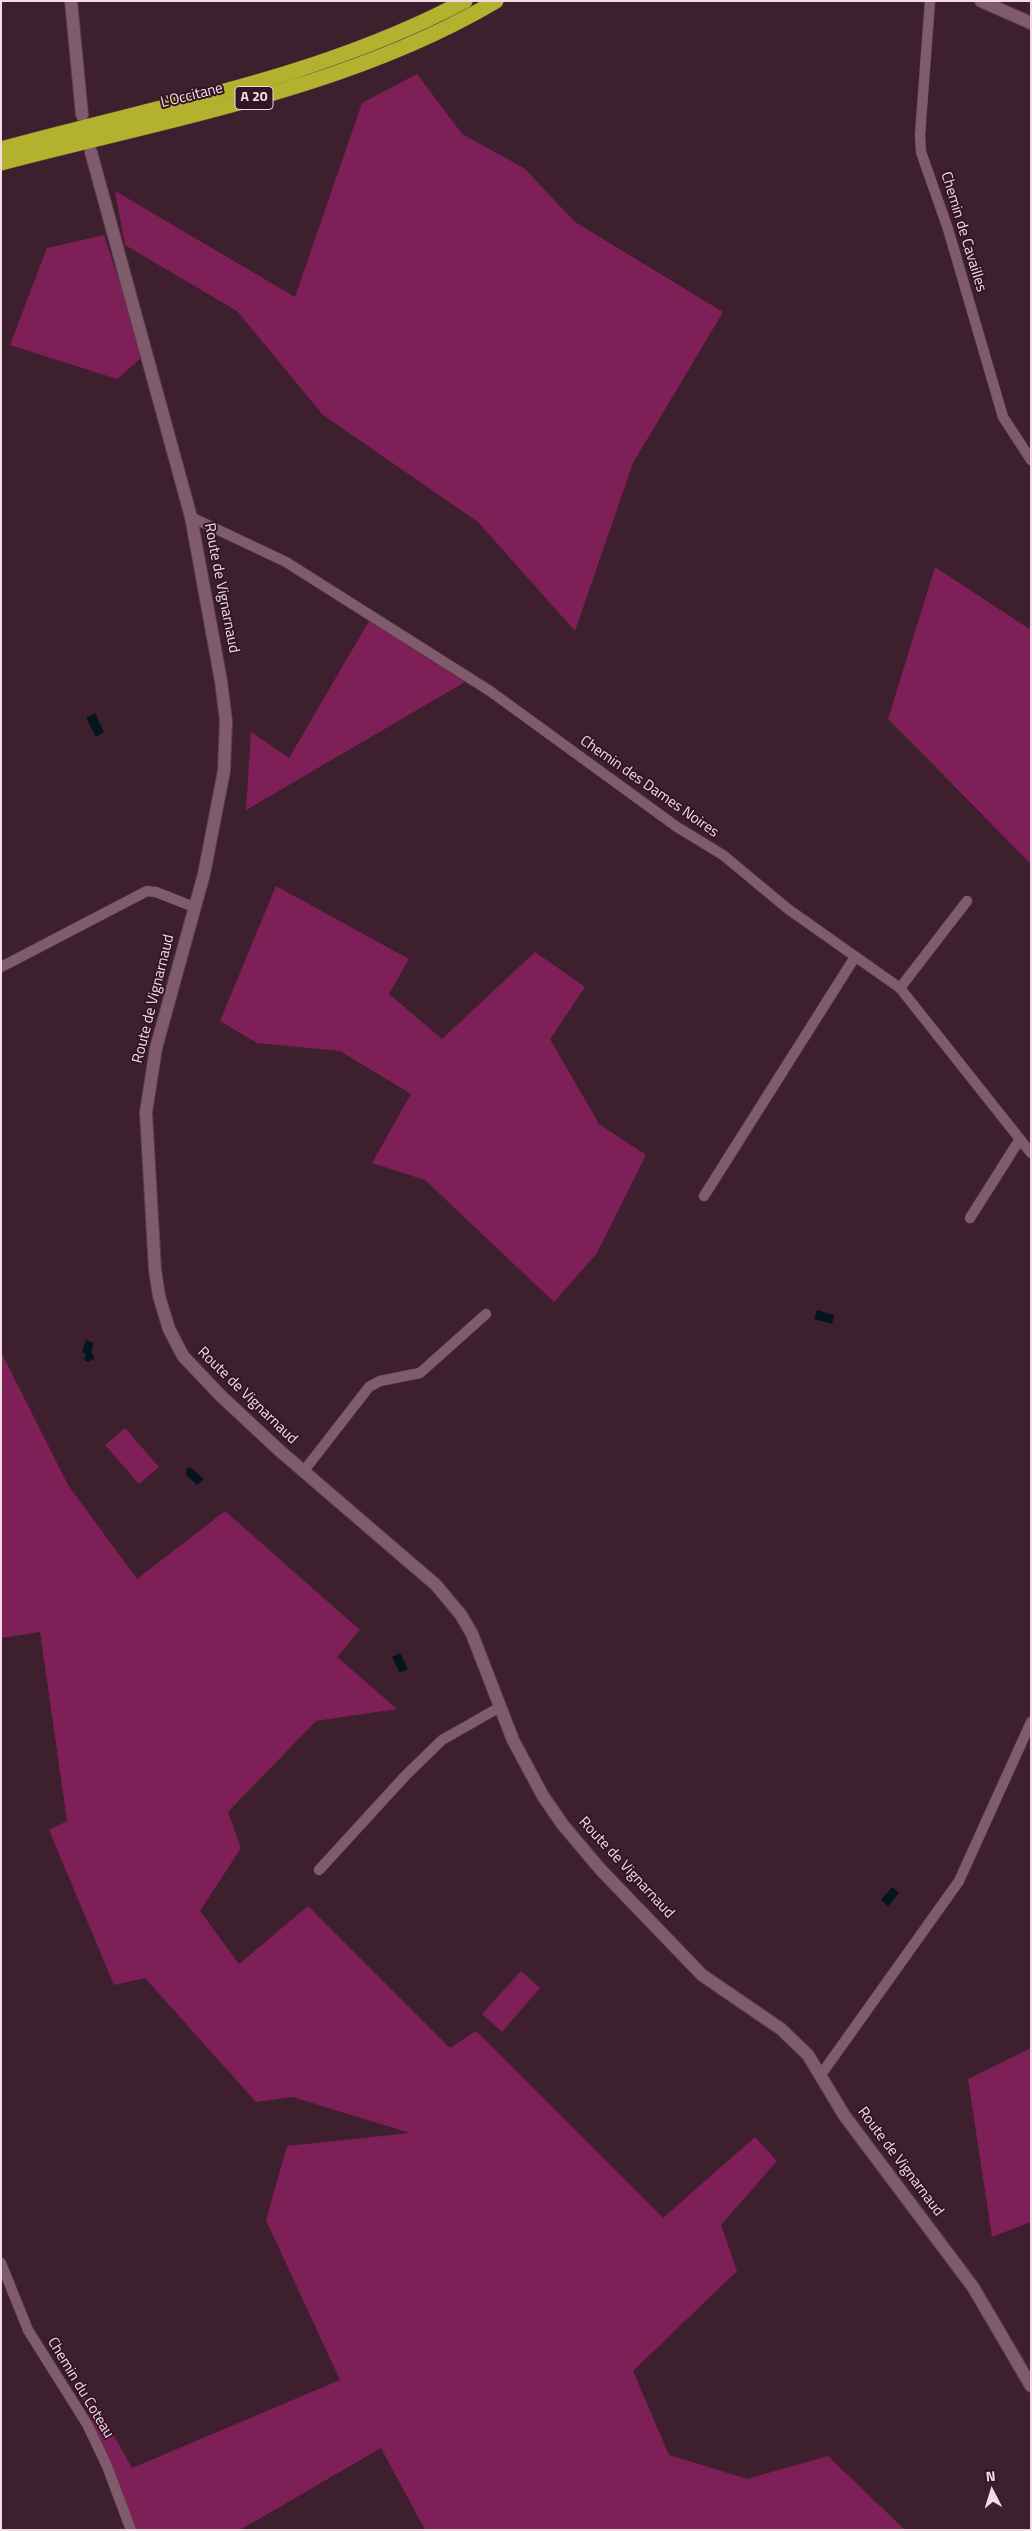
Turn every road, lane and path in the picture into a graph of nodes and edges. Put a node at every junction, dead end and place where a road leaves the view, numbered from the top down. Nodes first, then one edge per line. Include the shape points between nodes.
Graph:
1 (71, 1) edge
2 (465, 1) edge
3 (496, 1) edge
4 (930, 1) edge
5 (981, 1) edge
6 (1031, 22) edge
7 (82, 115) dead end
8 (1, 149) edge
9 (91, 152) dead end
10 (1, 163) edge
11 (1031, 460) edge
12 (191, 517) junction
13 (967, 901) dead end
14 (194, 908) junction
15 (855, 957) junction
16 (1, 967) edge
17 (900, 988) junction
18 (1020, 1139) junction
19 (1031, 1153) edge
20 (704, 1196) dead end
21 (970, 1218) dead end
22 (486, 1314) dead end
23 (303, 1472) junction
24 (500, 1707) junction
25 (1031, 1722) edge
26 (318, 1870) dead end
27 (820, 2076) junction
28 (1, 2263) edge
29 (1031, 2386) edge
30 (131, 2530) edge

1 - 7 street
2 - 8 highway, L'Occitane / A 20 via 381,42 312,67
3 - 10 highway, L'Occitane / A 20 via 387,54 319,79
4 - 11 street, Chemin de Cavailles via 920,135 922,152 1003,417
5 - 6 street
9 - 12 street, Route de Vignarnaud
12 - 14 street, Route de Vignarnaud via 222,680 226,721 224,771
12 - 15 street, Chemin des Dames Noires via 286,562 490,691 677,827 723,855 788,909
13 - 17 street
14 - 16 street via 147,891
14 - 23 street, Route de Vignarnaud via 156,1048 146,1112 159,1296 168,1330 183,1356
15 - 17 street, Chemin des Dames Noires
15 - 20 street
17 - 18 street, Chemin des Dames Noires
18 - 19 street, Chemin des Dames Noires
18 - 21 street
22 - 23 street via 420,1373 376,1382 369,1387
23 - 24 street, Route de Vignarnaud via 436,1585 472,1634
24 - 26 street via 442,1740
24 - 27 street, Route de Vignarnaud via 512,1740 543,1796 582,1848 702,1975 791,2037 808,2055
25 - 27 street via 958,1881
27 - 29 street, Route de Vignarnaud via 844,2115 973,2287
28 - 30 street, Chemin du Coteau via 28,2330 87,2424

